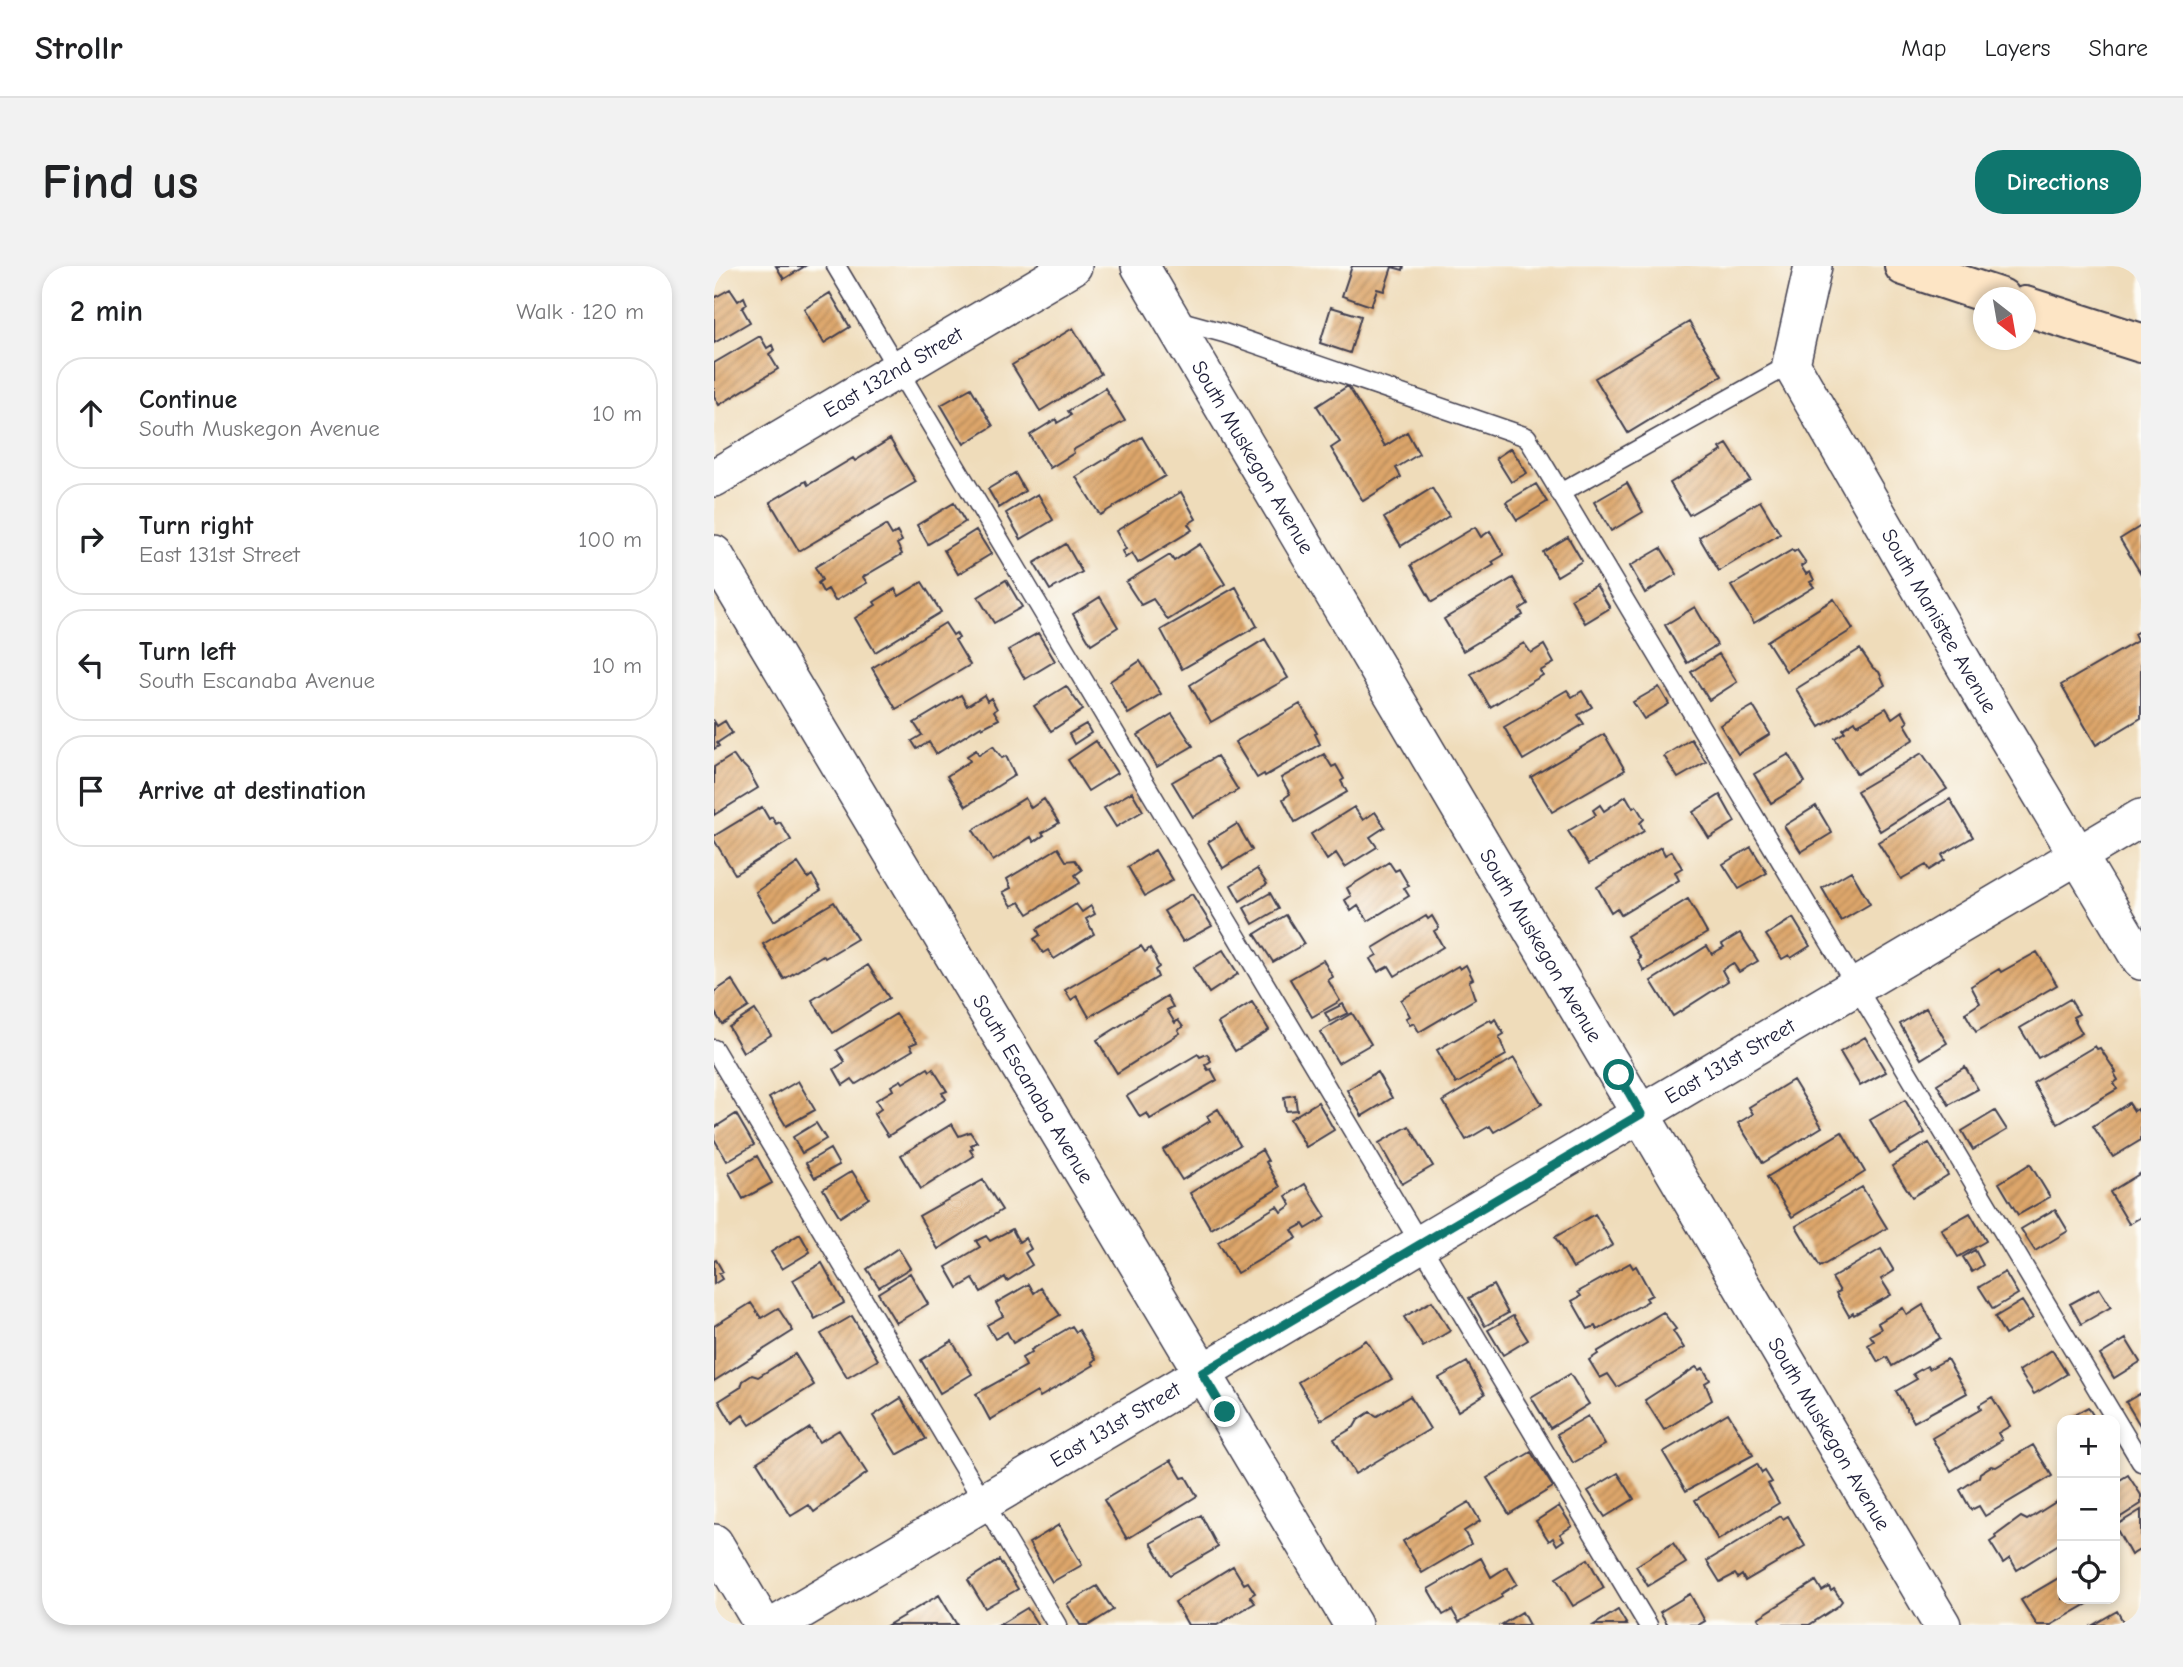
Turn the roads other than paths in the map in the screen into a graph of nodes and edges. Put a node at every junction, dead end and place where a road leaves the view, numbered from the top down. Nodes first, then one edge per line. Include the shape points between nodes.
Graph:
1 (836, 266) edge
2 (1073, 266) edge
3 (1140, 266) edge
4 (1813, 266) edge
5 (1904, 266) edge
6 (1973, 289) edge
7 (2036, 310) edge
8 (1171, 318) junction
9 (2141, 344) edge
10 (1791, 365) junction
11 (898, 369) junction
12 (714, 478) edge
13 (1560, 493) junction
14 (714, 554) edge
15 (2141, 818) edge
16 (2078, 855) junction
17 (2141, 961) edge
18 (1857, 986) junction
19 (714, 1049) edge
20 (1641, 1114) junction
21 (1420, 1244) junction
22 (1202, 1373) junction
23 (2141, 1462) edge
24 (984, 1502) junction
25 (714, 1543) edge
26 (763, 1625) edge
27 (776, 1625) edge
28 (1058, 1625) edge
29 (1353, 1625) edge
30 (1648, 1625) edge
31 (1942, 1625) edge

1 - 11 lane
2 - 11 street, East 132nd Street
3 - 8 street, South Muskegon Avenue
4 - 10 street
5 - 6 main road
7 - 9 main road
8 - 13 lane via 1527,437
8 - 20 street, South Muskegon Avenue
10 - 13 lane
10 - 16 street, South Manistee Avenue
11 - 12 street, East 132nd Street
11 - 21 lane
13 - 18 lane
14 - 22 street, South Escanaba Avenue
15 - 16 street, East 131st Street
16 - 17 street, South Manistee Avenue
16 - 18 street, East 131st Street
18 - 20 street, East 131st Street
18 - 23 lane
19 - 24 lane
20 - 21 street, East 131st Street
20 - 31 street, South Muskegon Avenue
21 - 22 street, East 131st Street
21 - 30 lane
22 - 24 street, East 131st Street
22 - 29 street, South Escanaba Avenue
24 - 27 street, East 131st Street
24 - 28 lane
25 - 26 street

